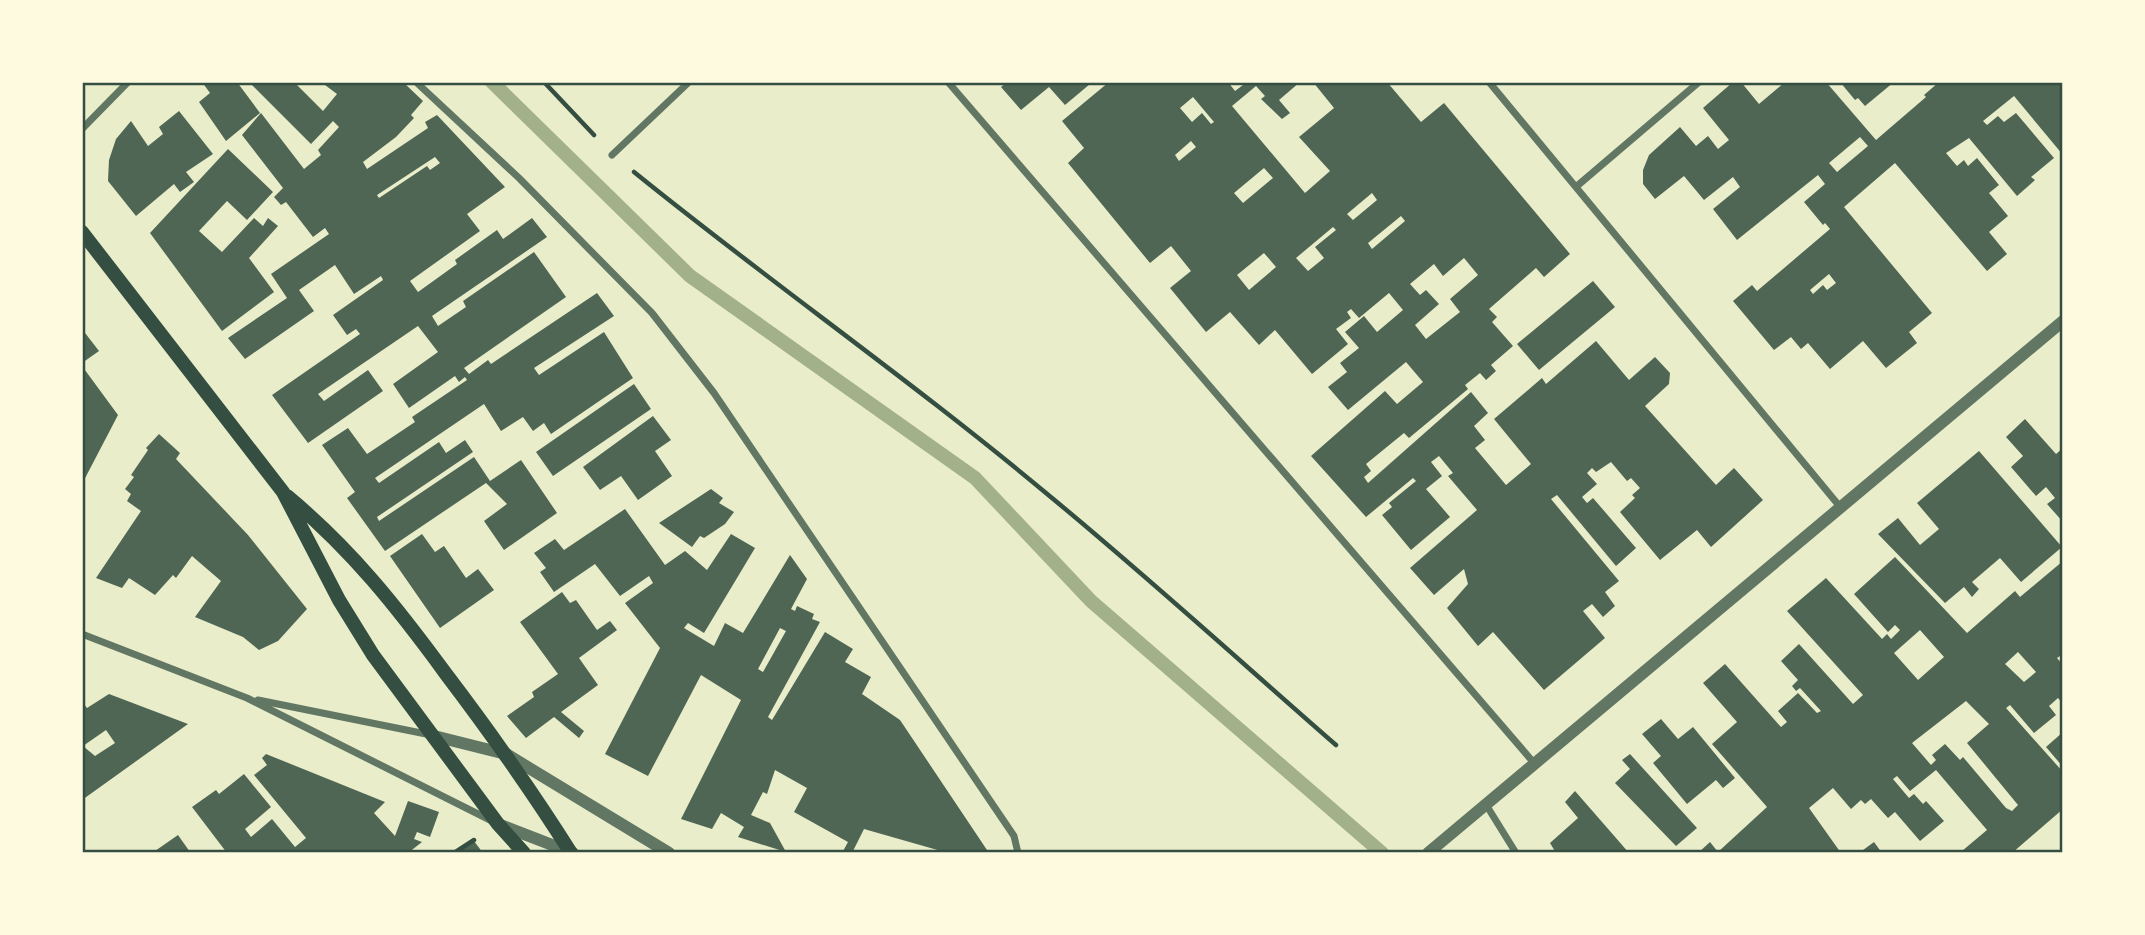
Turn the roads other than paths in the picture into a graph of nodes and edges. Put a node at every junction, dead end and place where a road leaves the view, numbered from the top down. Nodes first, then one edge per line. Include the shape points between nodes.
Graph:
1 (128, 82) edge
2 (416, 82) edge
3 (689, 82) edge
4 (948, 82) edge
5 (1489, 82) edge
6 (1699, 82) edge
7 (82, 129) edge
8 (612, 155) road end
9 (1577, 186) junction
10 (82, 232) edge
11 (2063, 321) edge
12 (283, 492) junction
13 (1841, 508) junction
14 (82, 634) edge
15 (247, 698) junction
16 (434, 736) junction
17 (506, 754) junction
18 (1534, 763) junction
19 (1485, 803) junction
20 (498, 824) junction
21 (524, 853) edge
22 (572, 853) edge
23 (669, 853) edge
24 (1018, 853) edge
25 (1428, 853) edge
26 (1516, 853) edge

1 - 7 street
2 - 24 street via 624,282 714,393 955,746 1014,836
3 - 8 street
4 - 18 street
5 - 9 street
6 - 9 street
9 - 13 street
10 - 12 main road
11 - 13 street
12 - 16 main road via 373,655
12 - 17 main road via 362,565
13 - 18 street
14 - 15 street
15 - 16 street
15 - 20 street
16 - 17 street
16 - 20 main road
17 - 22 main road
17 - 23 street
18 - 19 street
19 - 25 street
19 - 26 street
20 - 21 main road
20 - 22 street

